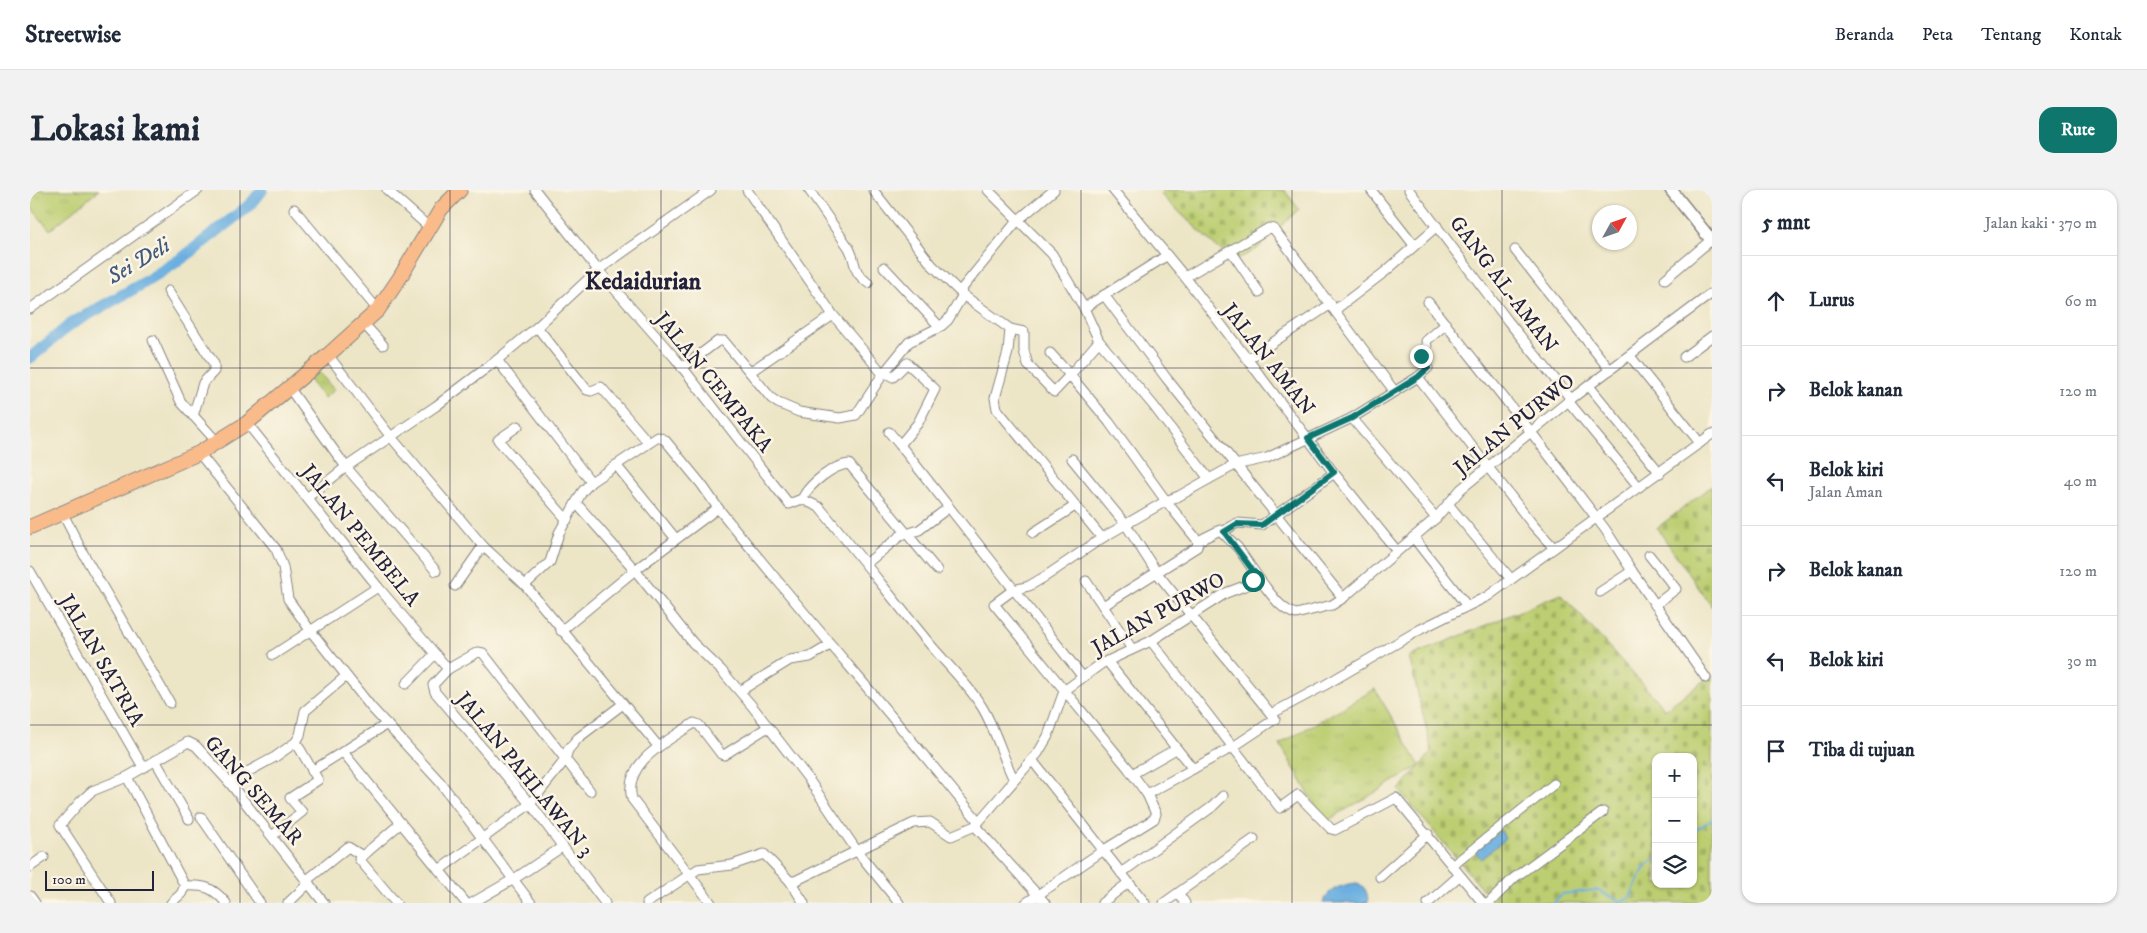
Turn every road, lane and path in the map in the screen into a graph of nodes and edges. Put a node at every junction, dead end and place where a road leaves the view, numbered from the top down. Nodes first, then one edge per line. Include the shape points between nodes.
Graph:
1 (198, 190) edge
2 (387, 190) edge
3 (460, 190) edge
4 (534, 190) edge
5 (711, 190) edge
6 (747, 190) edge
7 (809, 190) edge
8 (873, 190) edge
9 (988, 190) edge
10 (1054, 190) edge
11 (1113, 190) edge
12 (1371, 190) edge
13 (1409, 190) edge
14 (1671, 190) edge
15 (294, 209) dead end
16 (1017, 221) junction
17 (1437, 226) junction
18 (430, 228) junction
19 (1711, 241) edge
20 (1414, 245) junction
21 (1231, 250) junction
22 (1515, 250) dead end
23 (1166, 256) junction
24 (884, 267) dead end
25 (598, 270) junction
26 (1185, 277) junction
27 (1665, 279) dead end
28 (868, 283) dead end
29 (168, 291) dead end
30 (1259, 292) dead end
31 (962, 293) junction
32 (1712, 293) edge
33 (1104, 295) junction
34 (1428, 302) dead end
35 (1333, 307) junction
36 (1084, 308) junction
37 (30, 309) edge
38 (378, 310) junction
39 (833, 314) junction
40 (364, 324) junction
41 (1446, 324) junction
42 (537, 327) junction
43 (940, 327) junction
44 (1010, 329) junction
45 (1712, 336) edge
46 (153, 340) dead end
47 (1100, 341) junction
48 (383, 345) dead end
49 (1050, 353) dead end
50 (328, 356) junction
51 (1630, 356) junction
52 (1684, 357) dead end
53 (1248, 359) junction
54 (497, 360) junction
55 (682, 368) junction
56 (1610, 370) junction
57 (750, 372) junction
58 (883, 373) junction
59 (1070, 375) junction
60 (1418, 377) junction
61 (1589, 386) junction
62 (290, 388) junction
63 (1395, 392) junction
64 (1570, 400) junction
65 (193, 416) junction
66 (1352, 418) junction
67 (247, 423) junction
68 (518, 426) dead end
69 (889, 432) dead end
70 (1532, 432) junction
71 (1712, 434) edge
72 (391, 437) junction
73 (1308, 438) junction
74 (216, 442) junction
75 (648, 442) junction
76 (1700, 443) junction
77 (900, 445) junction
78 (199, 453) junction
79 (1072, 459) dead end
80 (616, 465) junction
81 (1235, 465) junction
82 (346, 467) junction
83 (1488, 467) junction
84 (1334, 472) junction
85 (1660, 473) junction
86 (1209, 479) junction
87 (591, 482) junction
88 (1639, 487) junction
89 (308, 497) junction
90 (802, 499) junction
91 (1166, 501) junction
92 (577, 504) junction
93 (1448, 504) junction
94 (1075, 506) junction
95 (718, 508) junction
96 (948, 508) junction
97 (63, 514) junction
98 (1278, 515) junction
99 (1596, 517) junction
100 (1436, 518) junction
101 (567, 520) junction
102 (1126, 525) junction
103 (30, 527) edge
104 (1224, 532) junction
105 (1033, 533) dead end
106 (905, 534) junction
107 (1414, 537) junction
108 (1102, 538) junction
109 (676, 539) junction
110 (1198, 541) junction
111 (483, 546) junction
112 (1554, 548) junction
113 (1397, 551) junction
114 (1649, 556) dead end
115 (867, 563) junction
116 (635, 570) junction
117 (937, 570) dead end
118 (30, 571) edge
119 (436, 571) dead end
120 (1632, 572) junction
121 (1157, 573) junction
122 (1511, 579) junction
123 (1260, 580) junction
124 (1086, 581) dead end
125 (525, 585) junction
126 (455, 586) dead end
127 (378, 587) junction
128 (1013, 590) junction
129 (1600, 592) dead end
130 (1343, 598) junction
131 (1103, 606) junction
132 (1467, 606) junction
133 (1655, 606) junction
134 (1190, 615) junction
135 (310, 630) junction
136 (561, 631) junction
137 (1151, 641) junction
138 (830, 645) junction
139 (1132, 649) junction
140 (435, 654) junction
141 (273, 655) dead end
142 (1107, 661) junction
143 (448, 669) junction
144 (1082, 676) junction
145 (345, 677) junction
146 (1706, 678) dead end
147 (406, 684) dead end
148 (740, 691) junction
149 (1064, 691) junction
150 (170, 703) dead end
151 (623, 704) junction
152 (1273, 716) junction
153 (388, 724) junction
154 (768, 728) junction
155 (296, 742) junction
156 (658, 746) junction
157 (1232, 747) junction
158 (1176, 748) junction
159 (343, 752) junction
160 (155, 760) junction
161 (565, 760) junction
162 (1032, 760) junction
163 (143, 767) junction
164 (1193, 769) junction
165 (312, 771) junction
166 (1132, 774) junction
167 (127, 778) junction
168 (1014, 780) junction
169 (228, 782) junction
170 (1554, 784) dead end
171 (590, 791) dead end
172 (1147, 794) junction
173 (1222, 796) dead end
174 (530, 804) junction
175 (1603, 812) dead end
176 (201, 817) dead end
177 (189, 819) dead end
178 (401, 823) junction
179 (976, 823) junction
180 (1428, 834) junction
181 (272, 836) junction
182 (1254, 839) dead end
183 (482, 840) junction
184 (562, 847) junction
185 (1104, 850) junction
186 (857, 851) junction
187 (360, 856) junction
188 (44, 857) dead end
189 (1452, 866) junction
190 (30, 867) edge
191 (439, 870) junction
192 (1121, 873) junction
193 (691, 874) junction
194 (1380, 876) dead end
195 (1460, 876) junction
196 (514, 879) junction
197 (790, 881) junction
198 (308, 882) junction
199 (1128, 883) junction
200 (184, 886) junction
201 (1179, 894) junction
202 (1038, 895) junction
203 (30, 896) edge
204 (35, 903) edge
205 (111, 903) edge
206 (171, 903) edge
207 (226, 903) edge
208 (260, 903) edge
209 (288, 903) edge
210 (324, 903) edge
211 (396, 903) edge
212 (466, 903) edge
213 (472, 903) edge
214 (531, 903) edge
215 (605, 903) edge
216 (647, 903) edge
217 (711, 903) edge
218 (804, 903) edge
219 (899, 903) edge
220 (1026, 903) edge
221 (1045, 903) edge
222 (1102, 903) edge
223 (1146, 903) edge
224 (1164, 903) edge
225 (1185, 903) edge
226 (1428, 903) edge
227 (1483, 903) edge
228 (1489, 903) edge

1 - 37 street
2 - 18 street
3 - 18 main road via 446,202
4 - 25 street, JALAN CEMPAKA
5 - 25 street
6 - 39 street
7 - 28 street via 849,248 855,271
8 - 31 street via 912,243
9 - 16 street
10 - 16 street
11 - 23 street, JALAN AMAN
12 - 20 street
13 - 17 street, GANG AL-AMAN
14 - 19 street
15 - 38 street
16 - 31 street
16 - 36 street via 1052,254
17 - 20 street
17 - 64 street, GANG AL-AMAN
18 - 38 main road
19 - 27 street
20 - 35 street via 1386,271
21 - 26 street
21 - 30 street
21 - 35 street via 1269,228 1274,229
22 - 56 street
23 - 26 street, JALAN AMAN
23 - 33 street
24 - 43 street
25 - 42 street
25 - 55 street, JALAN CEMPAKA
26 - 53 street, JALAN AMAN
29 - 65 street via 214,364 214,371 203,383
31 - 43 street via 952,314
31 - 44 street
32 - 51 street, JALAN PURWO
33 - 36 street
33 - 81 street
34 - 41 street
35 - 53 street
35 - 63 street
36 - 47 street
38 - 40 main road
39 - 57 street
39 - 58 street
40 - 48 street
40 - 50 main road
41 - 60 street via 1426,341 1427,347 1421,356 1428,368
41 - 70 street
42 - 54 street
42 - 75 street via 587,390 602,387
43 - 58 street via 909,342
44 - 59 street via 1024,333 1028,365 1051,391 1056,391
44 - 94 street via 1008,352 995,398 997,410
45 - 52 street
46 - 65 street via 181,402
47 - 59 street
47 - 86 street
49 - 59 street
50 - 62 main road
50 - 72 street
51 - 56 street, JALAN PURWO
51 - 76 street
53 - 73 street, JALAN AMAN
54 - 72 street
54 - 87 street
55 - 57 street via 722,340
55 - 90 street, JALAN CEMPAKA via 789,504
56 - 61 street, JALAN PURWO
57 - 58 street via 771,398 786,407 840,418 856,415
58 - 77 street via 893,377 907,363 935,390 918,423
59 - 91 street via 1109,422
60 - 63 street
60 - 83 street
61 - 64 street, JALAN PURWO
61 - 85 street
62 - 67 main road
62 - 82 street
63 - 66 street
64 - 70 street, JALAN PURWO
64 - 88 street, GANG AL-AMAN
65 - 74 street
66 - 73 street
66 - 100 street
67 - 74 main road
67 - 89 street, JALAN PEMBELA
68 - 101 street via 498,440
69 - 77 street
70 - 83 street, JALAN PURWO
70 - 99 street
71 - 76 street
72 - 82 street
72 - 111 street
73 - 81 street via 1267,458
73 - 84 street, JALAN AMAN
74 - 78 main road
75 - 80 street
75 - 95 street via 658,437 665,440
76 - 85 street
77 - 96 street
78 - 97 main road
78 - 135 street via 276,549 283,567 288,600
79 - 102 street
80 - 87 street
80 - 109 street
81 - 86 street
81 - 98 street
82 - 89 street
82 - 119 street
83 - 93 street, JALAN PURWO
83 - 112 street
84 - 98 street
84 - 113 street, JALAN AMAN
85 - 88 street
86 - 91 street
87 - 92 street
88 - 99 street
89 - 127 street, JALAN PEMBELA
90 - 106 street via 822,477 849,464
90 - 115 street via 819,507
91 - 102 street
91 - 110 street
92 - 101 street
92 - 116 street
93 - 100 street, JALAN PURWO
93 - 122 street
94 - 105 street
94 - 108 street
95 - 109 street
95 - 138 street
96 - 106 street via 919,530
96 - 128 street
97 - 103 main road
97 - 150 street
98 - 104 street via 1260,525 1237,524
98 - 130 street
99 - 112 street
99 - 120 street
100 - 107 street, JALAN PURWO
101 - 125 street via 555,542 550,562
102 - 108 street
102 - 121 street
104 - 110 street via 1215,532
104 - 123 street
106 - 115 street
106 - 117 street
107 - 113 street, JALAN PURWO
107 - 132 street
108 - 128 street via 1029,586
109 - 116 street
110 - 121 street via 1197,547
111 - 125 street
111 - 126 street
112 - 122 street
113 - 130 street, JALAN PURWO
114 - 133 street via 1676,589
115 - 168 street via 983,709
116 - 136 street
116 - 148 street via 693,643
118 - 163 street, JALAN SATRIA
120 - 129 street
120 - 133 street
121 - 131 street
121 - 134 street
122 - 132 street
123 - 130 street, JALAN PURWO via 1283,608 1296,614 1332,605
123 - 134 street, JALAN PURWO via 1226,593
124 - 131 street
125 - 136 street
127 - 135 street
127 - 140 street, JALAN PEMBELA
128 - 144 street
128 - 149 street via 994,605
131 - 139 street
132 - 152 street via 1421,629
133 - 146 street
134 - 137 street, JALAN PURWO
134 - 152 street
135 - 141 street
135 - 145 street
136 - 151 street
137 - 139 street, JALAN PURWO
137 - 157 street
138 - 148 street via 810,657 790,660
138 - 179 street via 908,734
139 - 142 street, JALAN PURWO
140 - 143 street, JALAN PEMBELA
140 - 147 street
142 - 144 street, JALAN PURWO
142 - 158 street
143 - 161 street via 478,652 483,653
143 - 174 street, JALAN PAHLAWAN 3 via 432,688
144 - 149 street, JALAN PURWO
145 - 153 street
145 - 155 street via 305,711
148 - 154 street
149 - 162 street via 1042,749
149 - 166 street
151 - 156 street
151 - 161 street via 578,738 568,750
152 - 157 street
153 - 159 street
153 - 183 street via 440,782
154 - 156 street via 724,755 696,723
154 - 186 street
155 - 165 street
155 - 169 street
156 - 193 street via 637,769 630,793
157 - 164 street
157 - 180 street via 1280,808 1298,795 1335,830 1394,798
158 - 164 street
158 - 166 street
159 - 165 street
159 - 178 street
160 - 163 street, GANG SEMAR
160 - 169 street, GANG SEMAR via 188,742 196,746
160 - 177 street
161 - 171 street
161 - 174 street
162 - 168 street
162 - 185 street
163 - 167 street, GANG SEMAR
164 - 172 street
165 - 181 street via 318,780 290,798 302,812
166 - 172 street
167 - 200 street
167 - 205 street, GANG SEMAR via 88,794 60,824
168 - 179 street
169 - 181 street, GANG SEMAR
170 - 189 street
172 - 185 street via 1155,809 1154,819
173 - 192 street via 1212,807
174 - 183 street
174 - 184 street, JALAN PAHLAWAN 3
175 - 228 street via 1514,878
176 - 208 street
178 - 187 street
178 - 191 street
179 - 186 street via 951,836 930,822 914,823
179 - 202 street
180 - 189 street
180 - 194 street
181 - 198 street, GANG SEMAR
182 - 201 street
183 - 191 street
183 - 196 street
184 - 196 street
184 - 215 street, JALAN PAHLAWAN 3
185 - 192 street
185 - 202 street
186 - 197 street
186 - 219 street
187 - 198 street via 348,847
187 - 211 street via 360,862
188 - 190 street
189 - 195 street
191 - 212 street
192 - 199 street
193 - 197 street via 703,867 732,865 764,854
193 - 216 street
193 - 217 street
195 - 226 street
195 - 227 street
196 - 213 street
196 - 214 street
197 - 218 street
198 - 209 street
198 - 210 street, GANG SEMAR
199 - 222 street
199 - 223 street
200 - 206 street
200 - 207 street via 205,886 218,893
201 - 224 street
201 - 225 street
202 - 220 street
202 - 221 street
203 - 204 street

